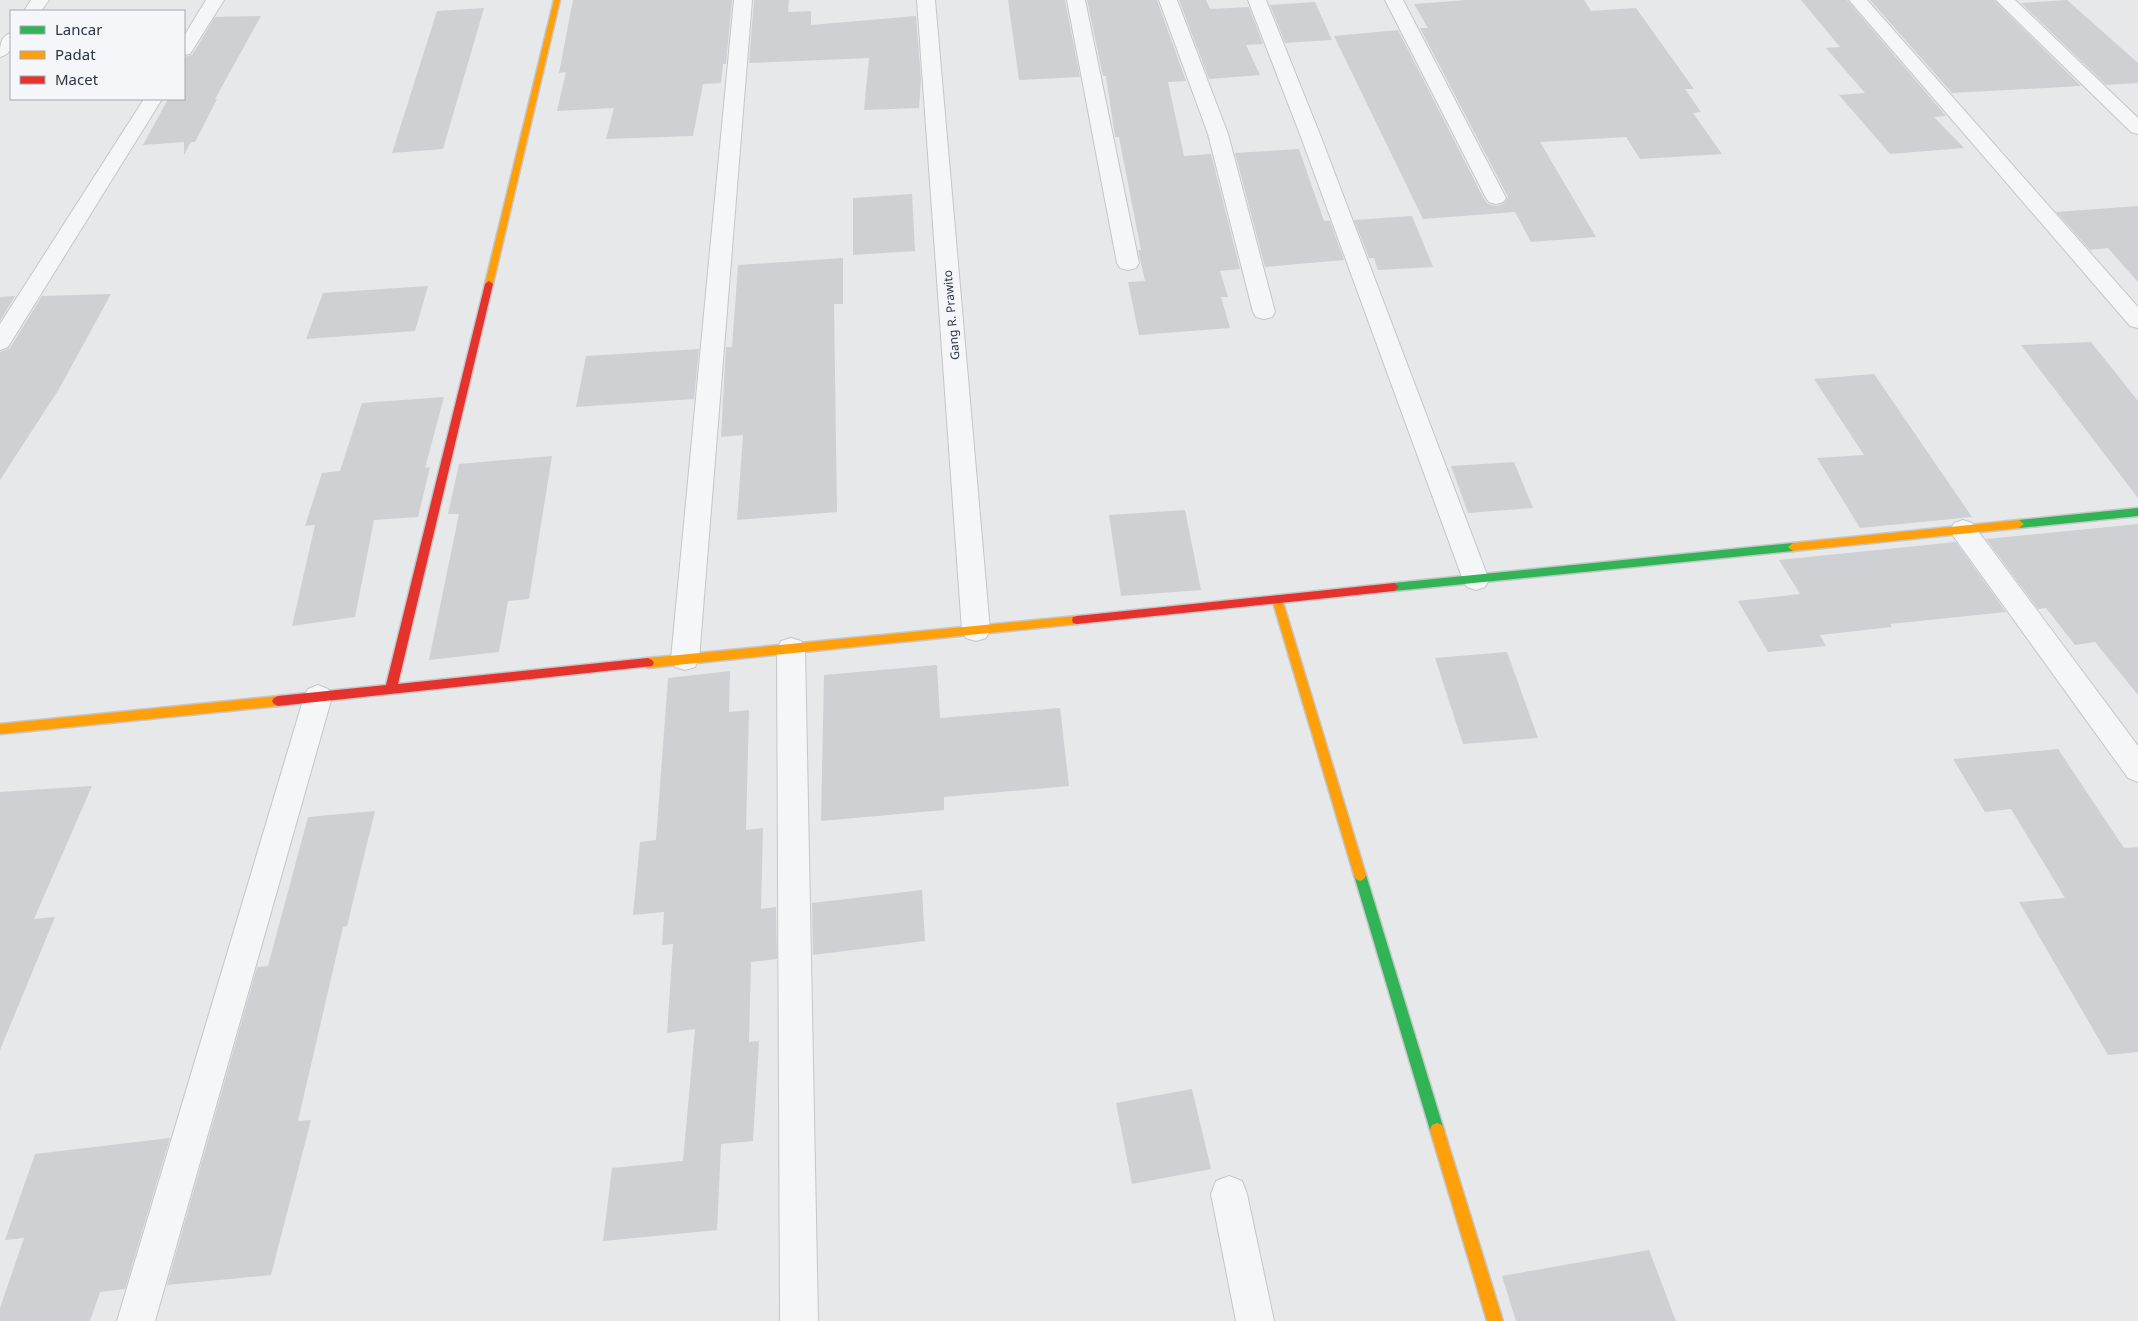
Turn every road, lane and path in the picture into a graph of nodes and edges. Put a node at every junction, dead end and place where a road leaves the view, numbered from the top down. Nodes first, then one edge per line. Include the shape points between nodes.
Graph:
1 (215, 0) edge
2 (557, 0) edge
3 (743, 0) edge
4 (926, 0) edge
5 (1076, 0) edge
6 (1168, 0) edge
7 (1257, 0) edge
8 (1394, 0) edge
9 (1858, 0) edge
10 (2005, 0) edge
11 (10, 39) edge
12 (185, 48) edge
13 (0, 52) edge
14 (152, 100) edge
15 (2138, 128) edge
16 (1496, 198) dead end
17 (1128, 263) dead end
18 (1264, 312) dead end
19 (2138, 321) edge
20 (0, 342) edge
21 (2138, 512) edge
22 (1963, 530) junction
23 (1476, 580) junction
24 (1277, 599) junction
25 (976, 630) junction
26 (791, 649) junction
27 (685, 659) junction
28 (391, 689) junction
29 (318, 697) junction
30 (1, 732) edge
31 (2138, 769) edge
32 (1229, 1194) dead end
33 (136, 1321) edge
34 (799, 1321) edge
35 (1255, 1321) edge
36 (1495, 1321) edge

1 - 12 street
2 - 28 street
3 - 27 street
4 - 25 street, Gang R. Prawito
5 - 17 street
6 - 18 street via 1218,134
7 - 23 street via 1315,146
8 - 16 street
9 - 19 street
10 - 15 street
11 - 13 street
14 - 20 street
21 - 22 street
22 - 23 street
22 - 31 street
23 - 24 street
24 - 25 street
24 - 36 street
25 - 26 street
26 - 27 street
26 - 34 street
27 - 28 street
28 - 29 street
29 - 30 street
29 - 33 street
32 - 35 street

